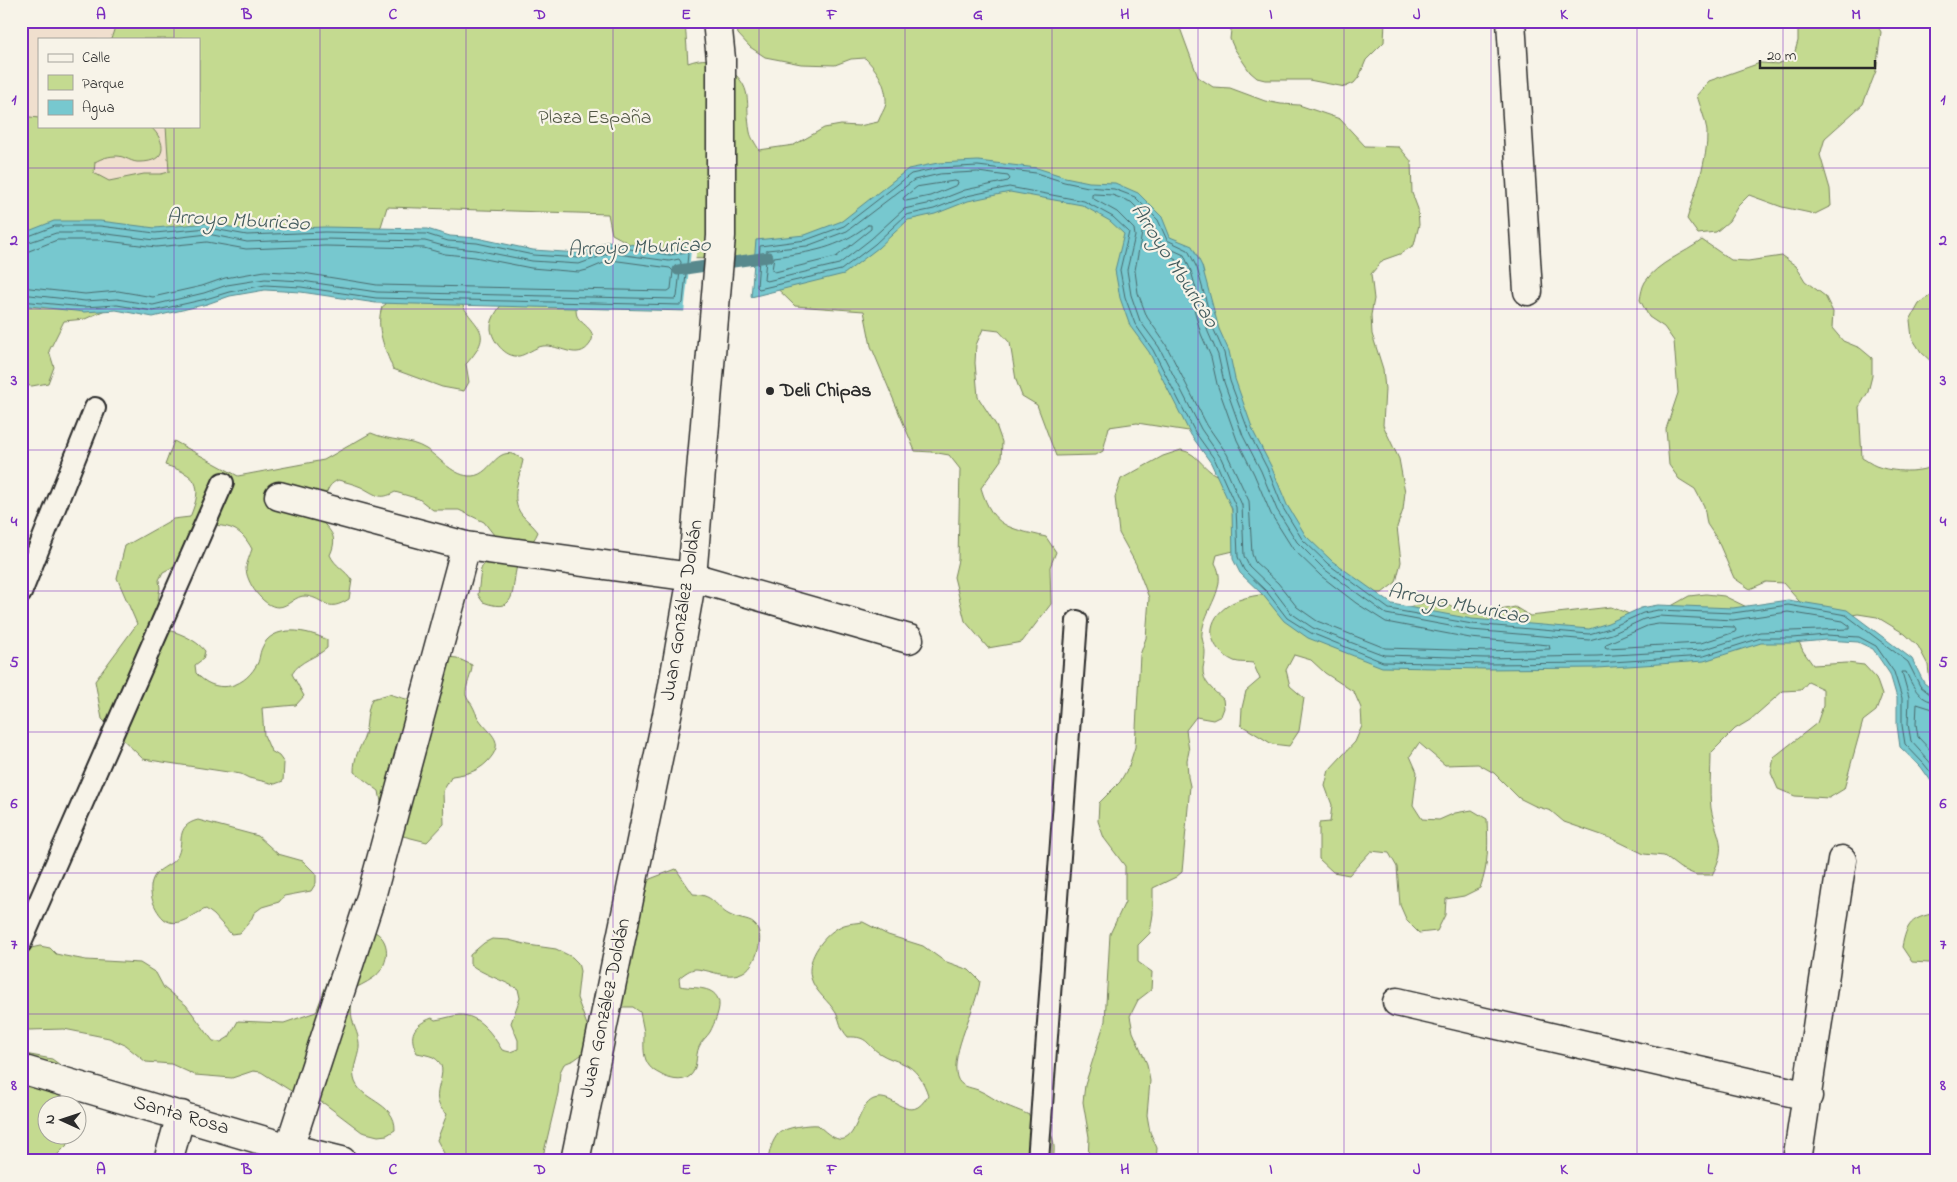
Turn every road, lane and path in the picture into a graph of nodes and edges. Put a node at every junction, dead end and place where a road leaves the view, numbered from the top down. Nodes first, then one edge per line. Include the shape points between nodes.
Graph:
1 (717, 21) edge
2 (1511, 21) edge
3 (1528, 291) dead end
4 (94, 408) dead end
5 (223, 483) dead end
6 (279, 496) dead end
7 (466, 546) junction
8 (692, 577) junction
9 (21, 593) edge
10 (1077, 621) dead end
11 (909, 639) dead end
12 (1842, 860) dead end
13 (21, 944) edge
14 (1397, 1002) dead end
15 (21, 1069) edge
16 (1808, 1096) junction
17 (181, 1115) junction
18 (289, 1148) junction
19 (168, 1161) edge
20 (342, 1161) edge
21 (575, 1161) edge
22 (1038, 1161) edge
23 (1798, 1161) edge

1 - 8 street, Juan González Doldán via 722,236
2 - 3 street
4 - 9 lane
5 - 13 lane
6 - 7 street
7 - 8 street
7 - 18 street via 371,897
8 - 11 street
8 - 21 street, Juan González Doldán via 672,691
10 - 22 lane
12 - 16 street
14 - 16 street
15 - 17 street, Santa Rosa
16 - 23 street
17 - 18 street, Santa Rosa
17 - 19 street
18 - 20 street, Santa Rosa

